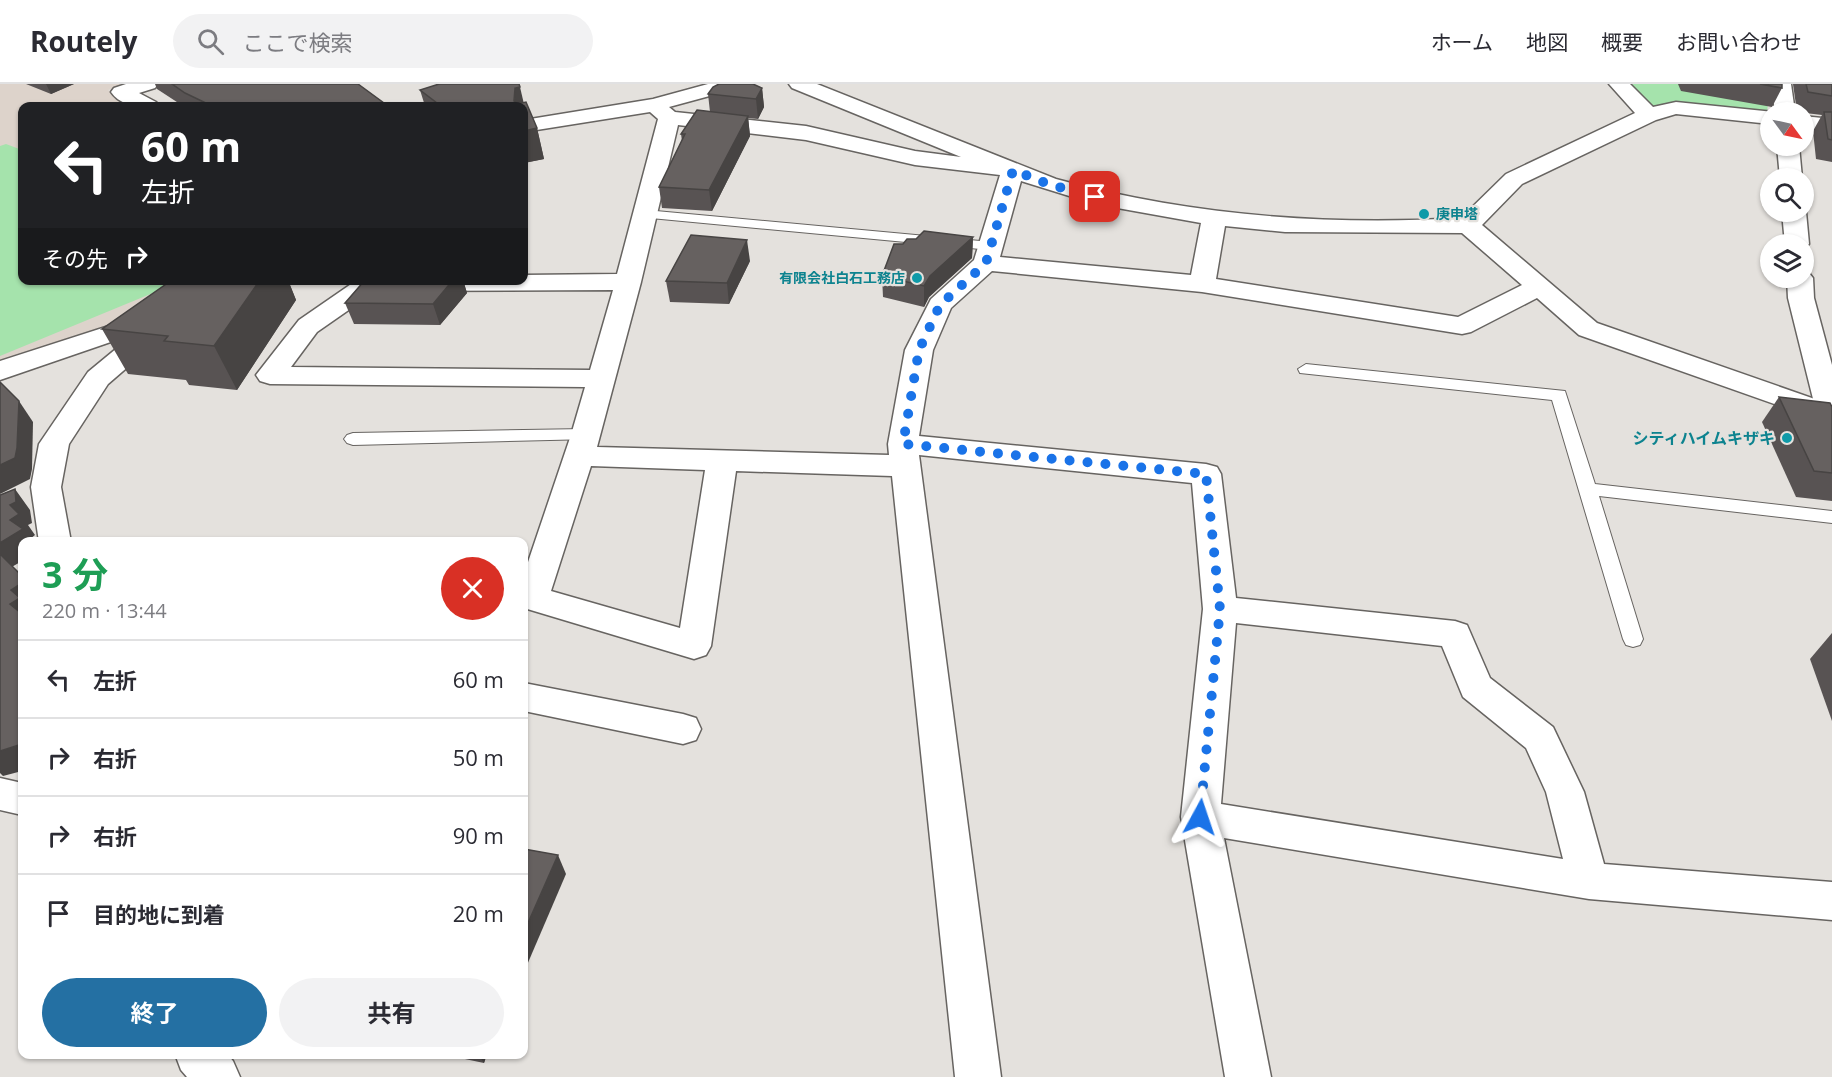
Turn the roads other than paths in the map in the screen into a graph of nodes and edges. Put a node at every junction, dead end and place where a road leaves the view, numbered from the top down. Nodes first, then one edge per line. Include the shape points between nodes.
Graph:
1 (148, 84) edge
2 (732, 84) edge
3 (799, 84) edge
4 (1619, 84) edge
5 (1781, 84) edge
6 (141, 102) edge
7 (1784, 102) edge
8 (661, 111) junction
9 (1648, 116) junction
10 (1760, 117) edge
11 (1814, 123) edge
12 (1832, 125) edge
13 (528, 126) edge
14 (1013, 170) junction
15 (645, 214) junction
16 (1214, 218) junction
17 (1468, 225) junction
18 (988, 254) junction
19 (528, 282) edge
20 (628, 282) junction
21 (1202, 284) junction
22 (367, 285) edge
23 (1541, 286) junction
24 (1800, 288) edge
25 (1306, 369) dead end
26 (0, 371) edge
27 (601, 379) junction
28 (1830, 416) edge
29 (353, 439) dead end
30 (583, 445) junction
31 (904, 455) junction
32 (722, 460) junction
33 (46, 487) junction
34 (1588, 489) junction
35 (18, 501) edge
36 (1832, 517) edge
37 (54, 537) edge
38 (528, 596) edge
39 (1220, 609) junction
40 (1633, 639) dead end
41 (528, 698) edge
42 (684, 729) dead end
43 (0, 794) edge
44 (18, 798) edge
45 (1200, 817) junction
46 (1589, 881) junction
47 (1832, 901) edge
48 (201, 1059) edge
49 (217, 1077) edge
50 (978, 1077) edge
51 (1248, 1077) edge

1 - 6 street via 121,92
2 - 8 street
3 - 14 street
4 - 9 street
5 - 7 street
8 - 13 street
8 - 14 street via 806,133 915,158
8 - 15 street
9 - 10 street via 1676,108
9 - 17 street via 1514,179
11 - 12 street
14 - 16 street via 1095,197
14 - 18 street
15 - 18 lane
15 - 20 street
16 - 17 street via 1285,225
16 - 21 street
17 - 23 street
18 - 21 street
18 - 31 street via 940,305 919,350
19 - 20 street
20 - 27 street
21 - 23 street via 1462,326
22 - 27 street via 308,326 270,375
23 - 28 street via 1588,329
24 - 28 street
25 - 34 lane via 1559,395
26 - 33 street via 127,327 176,316 98,378 54,444
27 - 30 street
29 - 30 lane
30 - 32 street
30 - 38 street
31 - 32 street
31 - 39 street via 1206,474
31 - 50 street
32 - 38 street via 694,646
33 - 35 street
33 - 37 street
34 - 36 lane
34 - 40 lane
39 - 45 street
39 - 46 street via 1455,634 1476,687 1540,738 1565,792
41 - 42 street
43 - 44 street
45 - 46 street
45 - 51 street
46 - 47 street
48 - 49 street

